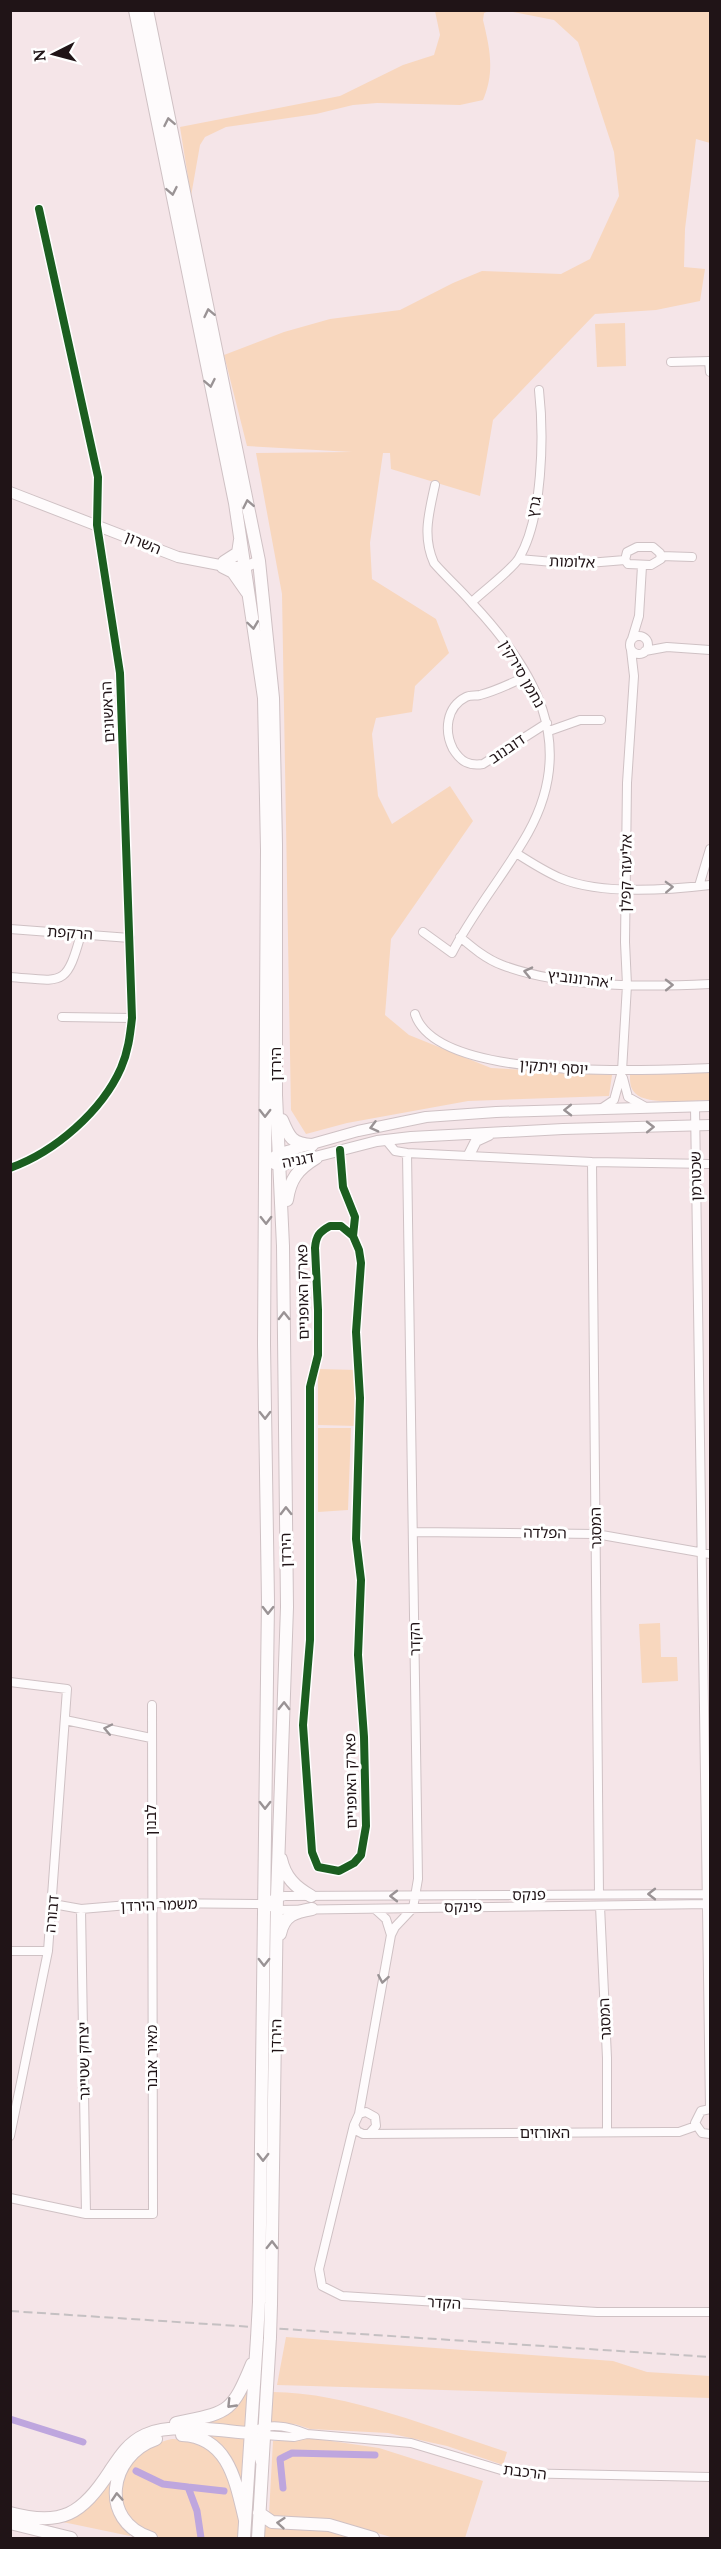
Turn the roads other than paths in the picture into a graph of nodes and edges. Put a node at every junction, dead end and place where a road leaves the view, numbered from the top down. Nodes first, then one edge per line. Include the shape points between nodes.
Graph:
1 (135, 10) edge
2 (147, 10) edge
3 (39, 209) dead end
4 (710, 361) edge
5 (671, 363) dead end
6 (711, 372) edge
7 (539, 390) dead end
8 (435, 485) dead end
9 (10, 492) edge
10 (97, 525) junction
11 (240, 536) junction
12 (661, 556) junction
13 (692, 557) dead end
14 (519, 559) junction
15 (625, 560) junction
16 (259, 561) junction
17 (245, 563) junction
18 (224, 564) junction
19 (642, 566) junction
20 (249, 597) junction
21 (472, 602) junction
22 (639, 616) junction
23 (632, 639) junction
24 (644, 639) junction
25 (667, 647) junction
26 (631, 650) junction
27 (711, 650) edge
28 (644, 652) junction
29 (527, 676) junction
30 (634, 676) junction
31 (601, 720) dead end
32 (548, 727) junction
33 (711, 849) edge
34 (516, 853) junction
35 (711, 885) edge
36 (699, 886) junction
37 (627, 889) junction
38 (10, 929) edge
39 (423, 932) dead end
40 (81, 934) junction
41 (460, 937) junction
42 (130, 938) junction
43 (10, 977) edge
44 (711, 984) edge
45 (627, 985) junction
46 (415, 1014) dead end
47 (62, 1017) dead end
48 (132, 1018) junction
49 (711, 1068) edge
50 (622, 1071) junction
51 (277, 1106) junction
52 (711, 1106) edge
53 (647, 1107) junction
54 (695, 1107) junction
55 (599, 1109) junction
56 (711, 1125) edge
57 (695, 1126) junction
58 (500, 1132) junction
59 (386, 1140) junction
60 (312, 1145) junction
61 (280, 1153) junction
62 (407, 1153) junction
63 (469, 1155) junction
64 (316, 1158) junction
65 (265, 1162) junction
66 (592, 1162) junction
67 (711, 1164) edge
68 (696, 1165) junction
69 (280, 1166) junction
70 (10, 1168) edge
71 (283, 1246) junction
72 (413, 1532) junction
73 (596, 1534) junction
74 (706, 1554) edge
75 (10, 1682) edge
76 (152, 1705) dead end
77 (65, 1720) junction
78 (151, 1738) junction
79 (279, 1851) junction
80 (599, 1894) junction
81 (709, 1894) edge
82 (310, 1896) junction
83 (416, 1896) junction
84 (277, 1897) junction
85 (152, 1903) junction
86 (53, 1904) junction
87 (265, 1904) junction
88 (709, 1904) edge
89 (600, 1906) junction
90 (413, 1908) junction
91 (81, 1909) junction
92 (375, 1909) junction
93 (277, 1910) junction
94 (312, 1910) junction
95 (391, 1935) junction
96 (277, 1950) junction
97 (10, 1951) edge
98 (48, 1951) junction
99 (710, 2109) edge
100 (359, 2114) junction
101 (354, 2124) junction
102 (376, 2124) junction
103 (696, 2126) junction
104 (607, 2132) junction
105 (394, 2133) junction
106 (367, 2134) junction
107 (711, 2134) edge
108 (10, 2136) edge
109 (348, 2147) junction
110 (10, 2198) edge
111 (86, 2214) junction
112 (265, 2303) junction
113 (711, 2312) edge
114 (264, 2338) junction
115 (256, 2352) junction
116 (259, 2430) junction
117 (135, 2440) junction
118 (711, 2477) edge
119 (10, 2513) edge
120 (259, 2513) junction
121 (245, 2520) junction
122 (10, 2523) edge
123 (71, 2538) edge
124 (151, 2538) edge
125 (244, 2538) edge
126 (258, 2538) edge
127 (373, 2538) edge

1 -> 11 highway, הירדן
16 -> 2 highway, הירדן
3 - 10 street, הראשונים via 98,477
4 - 5 street
4 - 6 street
7 - 14 street, גרץ via 542,434 537,497
8 - 21 street, נחמן סירקין via 427,523 428,550 434,563
9 - 10 main road, השרון
10 - 18 main road, השרון via 178,557
10 - 42 street, הראשונים via 120,673
11 - 17 highway, הירדן
11 - 18 highway via 238,553
12 - 13 street
12 - 15 street via 653,548 637,547 627,552
12 - 19 street via 656,563
14 - 15 street, אלומות via 576,564
14 - 21 street, גרץ
15 - 19 street
16 - 17 main road, השרון
16 - 51 highway, הירדן via 273,698
17 - 18 main road, השרון
17 - 20 highway, הירדן
18 - 20 highway
19 - 22 street
20 -> 65 highway, הירדן via 264,698
21 - 29 street, נחמן סירקין via 502,637
22 - 23 street
22 - 24 street
23 - 24 street
23 - 26 street
24 - 25 street
24 - 28 street
25 - 27 street
25 - 28 street
26 - 28 street
26 - 30 street, אליעזר קפלן
28 - 30 street, אליעזר קפלן
29 - 32 street, נחמן סירקין
29 - 32 street, דובנוב via 467,696 457,704 447,729 450,742 466,764 483,765
30 - 37 street, אליעזר קפלן via 627,783
31 - 32 street
32 - 34 street, נחמן סירקין via 550,770 529,830
33 - 36 street
34 - 37 street via 561,879 586,886
34 - 41 street, נחמן סירקין
35 - 36 street
37 -> 36 street
37 - 45 street, אליעזר קפלן
38 - 40 street, הרקפת
39 - 41 street via 452,953
40 - 42 street, הרקפת
40 - 43 street via 71,968 62,977
45 -> 41 street, אהרונוביץ' via 566,980 501,965
42 - 48 street, הראשונים
45 -> 44 street, אהרונוביץ'
45 - 50 street, אליעזר קפלן
46 - 50 street, יוסף ויתקין via 432,1037 489,1059 560,1069
47 - 48 street
48 - 70 street, הראשונים via 121,1068 98,1104 69,1132 26,1162
49 - 50 street, יוסף ויתקין
50 - 53 street, אליעזר קפלן via 628,1097
50 - 55 street, אליעזר קפלן via 614,1100
51 - 60 highway via 292,1140 298,1145
51 - 61 highway, הירדן
52 - 54 main road, דגניה
53 - 54 main road, דגניה
53 - 55 main road, דגניה
54 - 57 street, שכטרמן
55 -> 60 main road, דגניה via 426,1117
56 - 57 main road, דגניה
58 -> 57 main road, דגניה
57 - 68 street, שכטרמן
58 - 59 main road, דגניה
58 - 63 main road via 477,1141
59 - 62 street via 395,1151
59 - 64 main road, דגניה
60 - 61 main road, דגניה
61 - 65 main road, דגניה
61 - 69 highway, הירדן
62 - 63 street
62 - 72 street, הקדר
63 - 66 street
64 - 69 main road, דגניה
64 - 71 highway via 302,1167 289,1185
65 - 69 main road, דגניה
65 -> 87 highway, הירדן
66 - 68 street
66 - 73 street, המסגר
67 - 68 street
68 - 74 street, שכטרמן
69 - 71 highway, הירדן
79 -> 71 highway, הירדן via 287,1607
72 - 73 street, הפלדה
72 - 83 street, הקדר
73 - 74 street, הפלדה
73 - 80 street, המסגר
74 - 81 street, שכטרמן
75 - 77 street, דבורה via 67,1689
76 - 78 street, לבנון
78 -> 77 street
77 - 86 street, דבורה
78 - 85 street, לבנון
79 - 82 highway via 283,1869 293,1884
79 - 84 highway, הירדן
81 -> 80 street, פנקס
80 - 83 street, פנקס
81 - 88 street, שכטרמן
83 -> 82 street, פנקס
82 - 84 street
83 - 90 street, הקדר
84 - 87 street
84 - 93 highway, הירדן
85 - 87 street, משמר הירדן
85 - 91 street, משמר הירדן
85 - 111 street, מאיר אבנר via 153,2214
86 - 91 street, משמר הירדן
86 - 98 street, דבורה
87 - 93 street, פינקס
87 -> 112 highway, הירדן
88 - 89 street, פינקס
88 - 99 street, שכטרמן
89 - 90 street, פינקס
89 - 104 street, המסגר
90 - 92 street, פינקס
90 - 95 street, הקדר
91 - 111 street, יצחק שטייגר
92 - 94 street, פינקס
92 - 95 street via 386,1919
93 - 94 street, פינקס
93 - 96 highway, הירדן
94 - 96 highway via 288,1917 282,1925
95 -> 100 street, הקדר
112 -> 96 highway, הירדן
97 - 98 street
98 - 108 street, דבורה
99 - 103 street via 698,2113
100 - 101 street
100 - 102 street via 369,2113
101 - 106 street via 357,2131
101 - 109 street, הקדר
102 - 105 street, האורזים
102 - 106 street
103 - 104 street, האורזים via 679,2132
103 - 107 street via 702,2133
104 - 105 street, האורזים
105 - 106 street, האורזים
106 - 109 street
109 - 113 street, הקדר via 319,2269 322,2286 342,2296 597,2312
110 - 111 street
112 - 114 highway, הירדן, bridge
114 - 115 highway, הירדן
114 - 116 highway, הירדן
115 - 116 highway, הירדן via 253,2403
115 -> 117 highway via 231,2407 218,2414 158,2427
116 - 117 highway via 170,2429
116 - 118 street, הרכבת via 294,2437 307,2434 411,2443 511,2473
116 - 120 highway
116 - 121 highway, הירדן
117 - 119 highway via 76,2512 48,2519
120 - 126 highway
127 -> 120 highway via 329,2525 272,2522
124 -> 121 highway via 131,2530 124,2522 116,2492 126,2461 159,2438 193,2436 219,2450 232,2469
121 - 125 highway, הירדן
122 - 123 highway

